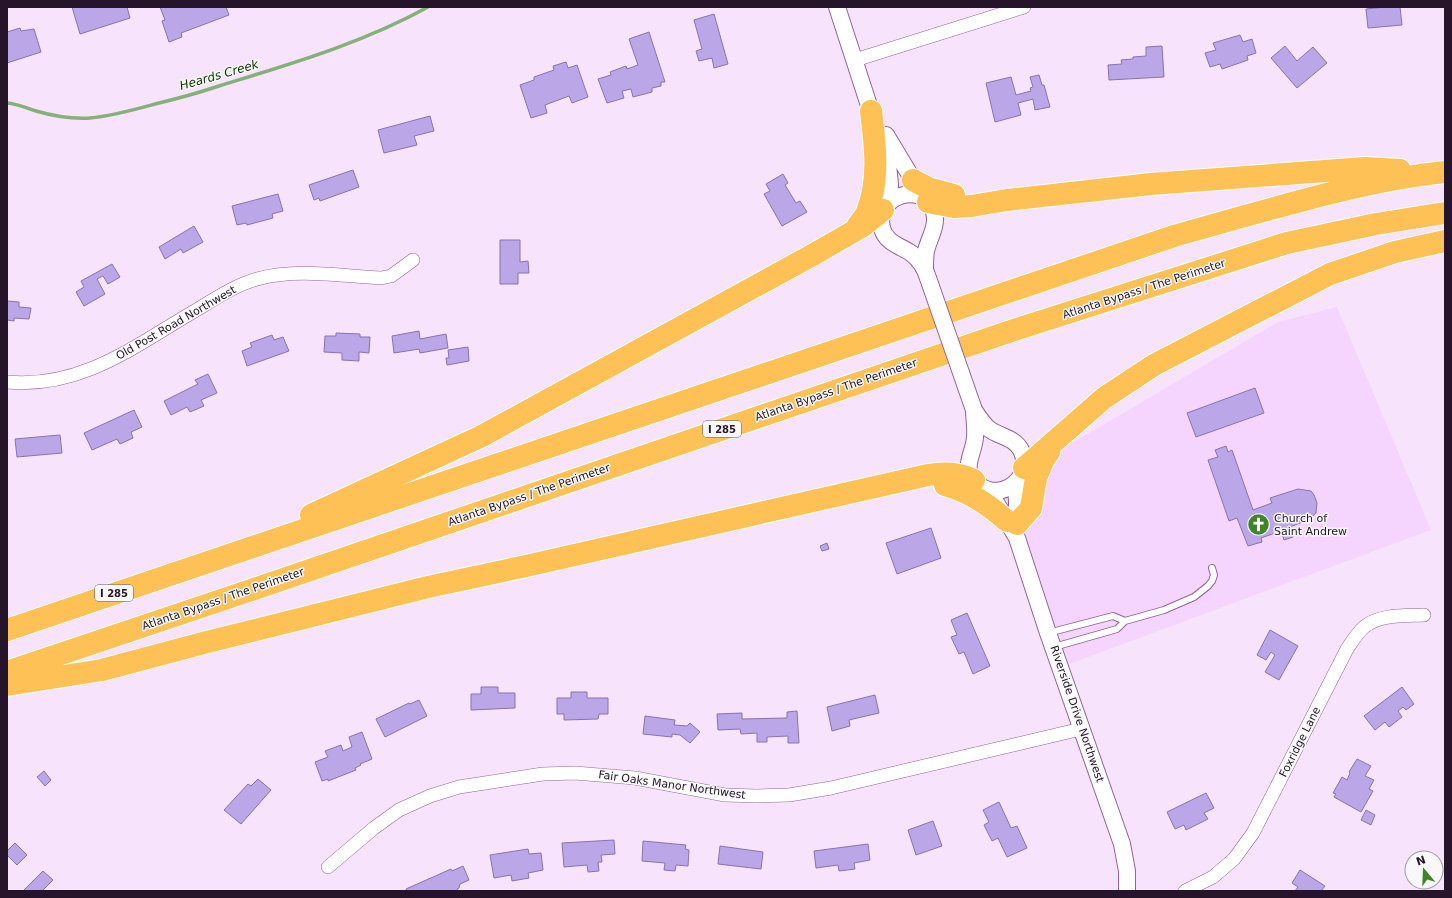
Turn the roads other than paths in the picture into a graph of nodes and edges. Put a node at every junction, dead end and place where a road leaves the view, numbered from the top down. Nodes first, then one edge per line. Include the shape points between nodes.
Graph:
1 (837, 7) edge
2 (1024, 7) edge
3 (855, 60) junction
4 (871, 111) junction
5 (1441, 172) edge
6 (913, 180) junction
7 (1007, 200) junction
8 (926, 201) junction
9 (886, 207) junction
10 (1445, 213) edge
11 (853, 232) junction
12 (1445, 241) edge
13 (413, 260) dead end
14 (927, 274) junction
15 (7, 382) edge
16 (974, 410) junction
17 (1060, 437) junction
18 (1020, 476) junction
19 (904, 480) junction
20 (980, 485) junction
21 (1014, 528) junction
22 (221, 557) junction
23 (1212, 568) dead end
24 (1424, 615) dead end
25 (1125, 621) junction
26 (7, 630) edge
27 (1051, 640) junction
28 (7, 672) edge
29 (7, 685) edge
30 (1082, 729) junction
31 (328, 867) dead end
32 (1127, 891) edge
33 (1185, 891) edge

1 - 3 street
2 - 3 street
3 - 4 street
4 - 6 street
4 - 9 street via 888,164 890,184
4 - 11 highway via 876,176 867,213
5 - 7 highway via 1365,168 1150,184
5 - 22 highway, I 285 via 1342,190 1174,236
6 - 7 highway via 943,193
6 - 8 street
7 - 8 highway via 954,207
8 - 9 street via 918,196 906,194 894,198
8 - 14 street via 934,213 935,221 926,250
9 - 11 highway
9 - 14 street via 881,219 885,236 911,254
10 - 28 highway, Atlanta Bypass / The Perimeter / I 285 via 1376,224 1287,244 1019,328
11 - 22 highway via 482,436
12 - 17 highway via 1395,252 1330,274 1154,365 1104,398
13 - 15 street, Old Post Road Northwest via 391,276 381,278 296,273 256,279 225,292 106,363 79,374 51,381 22,384
14 - 16 street, bridge
16 - 18 street, Riverside Drive Northwest via 988,429 1018,444 1024,459
16 - 20 street via 975,439 968,466
17 - 18 highway
17 - 21 highway via 1043,461 1036,478 1031,508
18 - 20 street via 1002,490
18 - 21 street, Riverside Drive Northwest
19 - 20 highway via 953,473
19 - 21 highway via 934,482 955,487 974,496
19 - 29 highway via 428,587 102,670
20 - 21 street, Riverside Drive Northwest via 994,498
21 - 27 street, Riverside Drive Northwest
22 - 26 highway, I 285
23 - 25 lane via 1212,581 1194,597 1164,610
24 - 33 street, Foxridge Lane via 1375,621 1363,628 1354,638 1253,833 1234,859 1213,877
25 - 27 lane via 1117,629
25 - 27 lane via 1113,616
27 - 30 street, Riverside Drive Northwest
30 - 31 street, Fair Oaks Manor Northwest via 831,788 789,795 725,794 635,778 575,773 543,774 459,787 399,810
30 - 32 street, Riverside Drive Northwest via 1122,844 1127,871

